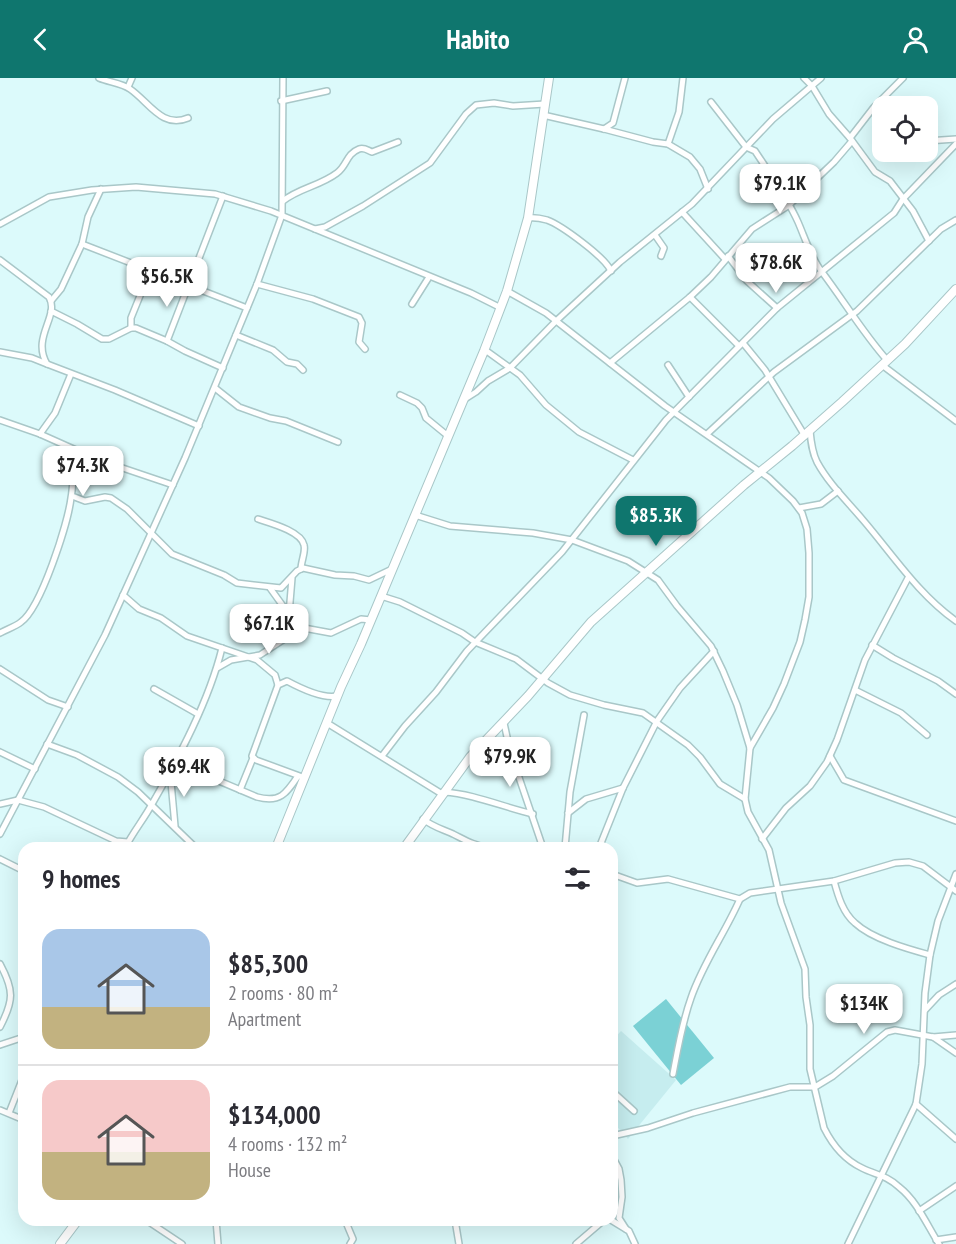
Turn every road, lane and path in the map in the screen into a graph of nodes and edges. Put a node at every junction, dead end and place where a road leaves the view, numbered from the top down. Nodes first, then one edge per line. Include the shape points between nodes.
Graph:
1 (99, 78) edge
2 (132, 78) edge
3 (283, 78) edge
4 (549, 78) edge
5 (625, 78) edge
6 (683, 78) edge
7 (804, 78) edge
8 (821, 78) edge
9 (903, 78) edge
10 (812, 86) junction
11 (128, 87) junction
12 (327, 91) dead end
13 (281, 101) junction
14 (711, 102) dead end
15 (545, 104) junction
16 (543, 115) junction
17 (188, 118) dead end
18 (604, 129) junction
19 (851, 139) junction
20 (956, 139) edge
21 (938, 140) edge
22 (398, 142) dead end
23 (668, 144) junction
24 (956, 144) edge
25 (746, 147) junction
26 (101, 189) junction
27 (708, 189) junction
28 (223, 196) junction
29 (903, 199) junction
30 (283, 201) junction
31 (788, 206) junction
32 (682, 212) junction
33 (282, 215) junction
34 (528, 218) junction
35 (956, 220) edge
36 (0, 224) edge
37 (314, 229) junction
38 (655, 235) junction
39 (929, 241) junction
40 (82, 244) junction
41 (662, 256) dead end
42 (727, 258) junction
43 (0, 260) edge
44 (6, 265) junction
45 (150, 271) junction
46 (611, 271) junction
47 (0, 272) edge
48 (822, 272) junction
49 (429, 277) junction
50 (189, 284) junction
51 (257, 284) junction
52 (956, 289) edge
53 (507, 291) junction
54 (690, 297) junction
55 (51, 302) junction
56 (412, 304) dead end
57 (247, 308) junction
58 (501, 308) junction
59 (777, 308) junction
60 (51, 311) junction
61 (852, 315) junction
62 (556, 321) junction
63 (131, 328) junction
64 (236, 335) junction
65 (167, 340) junction
66 (741, 344) junction
67 (365, 349) dead end
68 (0, 351) edge
69 (484, 351) junction
70 (610, 363) junction
71 (885, 363) junction
72 (47, 364) junction
73 (668, 365) dead end
74 (223, 368) junction
75 (510, 368) junction
76 (303, 370) dead end
77 (71, 374) junction
78 (768, 377) junction
79 (215, 388) junction
80 (400, 396) dead end
81 (689, 397) junction
82 (463, 400) junction
83 (674, 412) junction
84 (0, 420) edge
85 (956, 422) edge
86 (199, 426) junction
87 (807, 433) junction
88 (40, 434) junction
89 (706, 434) junction
90 (448, 436) junction
91 (338, 442) dead end
92 (77, 452) junction
93 (633, 460) junction
94 (759, 472) junction
95 (173, 485) junction
96 (838, 491) junction
97 (72, 496) junction
98 (799, 508) junction
99 (415, 515) junction
100 (258, 519) dead end
101 (151, 534) junction
102 (572, 540) junction
103 (301, 568) junction
104 (393, 568) junction
105 (647, 572) junction
106 (292, 578) junction
107 (908, 578) junction
108 (270, 588) junction
109 (123, 595) junction
110 (381, 596) junction
111 (288, 613) junction
112 (371, 620) junction
113 (956, 621) edge
114 (0, 633) edge
115 (475, 642) junction
116 (872, 645) junction
117 (222, 648) junction
118 (714, 651) junction
119 (246, 657) junction
120 (217, 668) junction
121 (0, 669) edge
122 (543, 678) junction
123 (278, 685) junction
124 (154, 689) dead end
125 (855, 690) junction
126 (956, 694) edge
127 (337, 696) junction
128 (68, 707) junction
129 (198, 714) junction
130 (584, 715) dead end
131 (657, 722) junction
132 (327, 723) junction
133 (504, 723) junction
134 (927, 735) dead end
135 (46, 744) junction
136 (750, 748) junction
137 (0, 752) edge
138 (382, 756) junction
139 (830, 756) junction
140 (253, 758) junction
141 (174, 762) junction
142 (35, 769) junction
143 (170, 770) junction
144 (301, 777) junction
145 (623, 788) junction
146 (240, 790) junction
147 (442, 793) junction
148 (745, 799) junction
149 (18, 800) junction
150 (0, 804) edge
151 (152, 805) junction
152 (568, 813) junction
153 (532, 814) junction
154 (423, 819) junction
155 (956, 821) edge
156 (175, 826) junction
157 (0, 833) edge
158 (762, 839) junction
159 (119, 842) edge
160 (129, 842) edge
161 (190, 842) edge
162 (278, 842) edge
163 (408, 842) edge
164 (465, 842) edge
165 (541, 842) edge
166 (566, 842) edge
167 (601, 842) edge
168 (0, 858) edge
169 (18, 868) edge
170 (956, 874) edge
171 (618, 876) edge
172 (834, 881) junction
173 (777, 888) junction
174 (953, 889) edge
175 (740, 899) junction
176 (930, 954) junction
177 (0, 964) edge
178 (956, 984) edge
179 (925, 1010) junction
180 (0, 1027) edge
181 (956, 1035) edge
182 (924, 1036) junction
183 (933, 1037) junction
184 (18, 1039) edge
185 (0, 1045) edge
186 (956, 1053) edge
187 (673, 1074) dead end
188 (815, 1087) junction
189 (18, 1090) edge
190 (618, 1096) edge
191 (916, 1104) junction
192 (0, 1110) edge
193 (634, 1111) dead end
194 (9, 1113) junction
195 (18, 1117) edge
196 (618, 1135) edge
197 (956, 1139) edge
198 (618, 1168) edge
199 (883, 1175) junction
200 (956, 1185) edge
201 (919, 1211) junction
202 (618, 1224) edge
203 (74, 1226) edge
204 (155, 1226) edge
205 (216, 1226) edge
206 (348, 1226) edge
207 (455, 1226) edge
208 (597, 1226) edge
209 (626, 1229) junction
210 (956, 1238) edge
211 (937, 1242) edge
212 (60, 1244) edge
213 (182, 1244) edge
214 (218, 1244) edge
215 (350, 1244) edge
216 (459, 1244) edge
217 (576, 1244) edge
218 (635, 1244) edge
219 (848, 1244) edge

1 - 11 street
2 - 11 street
3 - 13 street
4 - 15 street
5 - 18 street via 613,123
6 - 23 street via 679,112
7 - 10 street
8 - 10 street
9 - 19 street via 874,107
10 - 19 street
10 - 25 street
11 - 17 street via 164,118 178,122
12 - 13 street
13 - 30 street
14 - 25 street
15 - 16 street
15 - 37 street via 476,105 431,163 363,206
16 - 18 street
16 - 34 street
18 - 23 street
19 - 29 street
19 - 31 street via 834,162
20 - 21 street
22 - 30 street via 372,152 358,150 349,155 335,175 296,191
23 - 27 street via 690,157
24 - 29 street
25 - 27 street
25 - 31 street via 755,151
26 - 28 street via 136,187
26 - 36 street via 49,197
26 - 40 street via 88,217
27 - 32 street
28 - 33 street
28 - 50 street
29 - 39 street
29 - 48 street via 894,213
30 - 33 street
31 - 42 street via 752,230
31 - 48 street
32 - 38 street
32 - 42 street
33 - 37 street
33 - 51 street
34 - 46 street via 540,218 561,227 606,262
34 - 53 street
35 - 39 street
37 - 49 street
38 - 41 street via 664,248
38 - 46 street
39 - 61 street
40 - 45 street
40 - 55 street
42 - 54 street
42 - 59 street
43 - 44 street
44 - 47 street
44 - 55 street
45 - 50 street
45 - 63 street via 132,315
46 - 62 street
48 - 59 street
48 - 61 street
49 - 56 street
49 - 58 street
50 - 57 street
50 - 65 street
51 - 57 street
51 - 67 street via 314,299 359,317 359,342
52 - 71 street
53 - 58 street
53 - 62 street
54 - 66 street
54 - 70 street
55 - 60 street
57 - 64 street
58 - 69 street
59 - 66 street
60 - 63 street via 101,339
60 - 72 street via 42,347
61 - 71 street
61 - 78 street
62 - 70 street
62 - 75 street
63 - 65 street
64 - 74 street
64 - 76 street via 273,350
65 - 74 street
66 - 78 street
66 - 81 street
68 - 72 street
69 - 75 street
69 - 82 street
70 - 83 street
71 - 85 street
71 - 87 street
72 - 77 street
73 - 81 street
74 - 79 street
75 - 82 street
75 - 93 street via 579,432
77 - 86 street
77 - 88 street via 55,413
78 - 87 street
78 - 89 street
79 - 86 street
79 - 91 street via 239,407
80 - 90 street via 417,403 426,418
81 - 83 street
82 - 90 street
83 - 89 street
83 - 93 street
84 - 88 street
86 - 95 street
87 - 94 street
87 - 96 street via 817,463
88 - 92 street
89 - 94 street
90 - 99 street
92 - 95 street
92 - 97 street
93 - 102 street
94 - 98 street
94 - 105 street
95 - 101 street
96 - 98 street via 821,504
96 - 107 street
97 - 101 street via 85,501 111,498
97 - 114 street via 37,599 21,623
98 - 136 street via 807,529 809,553 805,620 784,684
99 - 102 street via 450,526
99 - 104 street
100 - 103 street via 301,539 305,547
101 - 108 street via 172,554 237,583
101 - 109 street
102 - 105 street via 618,556
102 - 115 street
103 - 104 street via 369,580
103 - 106 street
104 - 110 street
105 - 118 street via 658,580
105 - 122 street via 591,622
106 - 108 street via 283,588
106 - 111 street
107 - 113 street
107 - 116 street
108 - 111 street
109 - 117 street via 139,609 187,636
109 - 128 street
110 - 112 street
110 - 115 street
111 - 112 street via 302,627 328,633 361,619
111 - 119 street via 283,640 260,655
112 - 127 street
115 - 122 street via 516,659
115 - 138 street
116 - 125 street
116 - 126 street
117 - 119 street
117 - 120 street
118 - 131 street via 680,688
118 - 136 street
119 - 120 street
119 - 123 street via 257,660 275,675
120 - 129 street
121 - 128 street via 48,700
122 - 131 street via 572,695 638,711
122 - 133 street
123 - 127 street via 286,681 329,698
123 - 140 street
124 - 129 street
125 - 134 street via 901,713
125 - 139 street
127 - 132 street
128 - 135 street
129 - 141 street
130 - 152 street
131 - 145 street
131 - 148 street via 700,757 720,784
132 - 138 street
132 - 144 street
133 - 147 street
133 - 153 street
135 - 142 street
135 - 151 street via 118,777
136 - 148 street
137 - 142 street
138 - 147 street
139 - 155 street via 843,779
139 - 158 street via 813,783 786,808
140 - 144 street
140 - 146 street
141 - 143 street
141 - 146 street
142 - 149 street
143 - 151 street
143 - 156 street
144 - 146 street via 276,799
144 - 162 street
145 - 152 street via 586,799
145 - 167 street
147 - 153 street via 468,795
147 - 154 street
148 - 158 street
149 - 150 street
149 - 157 street
149 - 159 street via 55,812
151 - 156 street
151 - 160 street
152 - 166 street
153 - 165 street
154 - 163 street
154 - 164 street
156 - 161 street
158 - 173 street via 771,856
168 - 169 street
170 - 174 street
171 - 175 street via 637,883 668,879
172 - 173 street
172 - 174 street via 909,862 922,866
172 - 176 street via 839,901 854,923 902,946
173 - 175 street
173 - 188 street via 805,969 810,1069
174 - 176 street
175 - 187 street via 691,996
176 - 179 street
177 - 180 street via 11,991 9,1010
178 - 179 street
179 - 182 street
181 - 183 street
182 - 183 street
182 - 188 street via 906,1031 887,1032
182 - 191 street
183 - 186 street
184 - 185 street
188 - 196 street via 790,1087
188 - 199 street via 824,1128 833,1143 860,1167
189 - 194 street
190 - 193 street
191 - 197 street
191 - 199 street
192 - 194 street
194 - 195 street
198 - 209 street via 622,1197 619,1218
199 - 201 street via 901,1188
199 - 219 street
200 - 201 street
201 - 211 street
202 - 209 street
203 - 212 street
204 - 213 street
205 - 214 street
206 - 215 street via 352,1236
207 - 216 street
208 - 217 street
209 - 218 street
210 - 211 street

